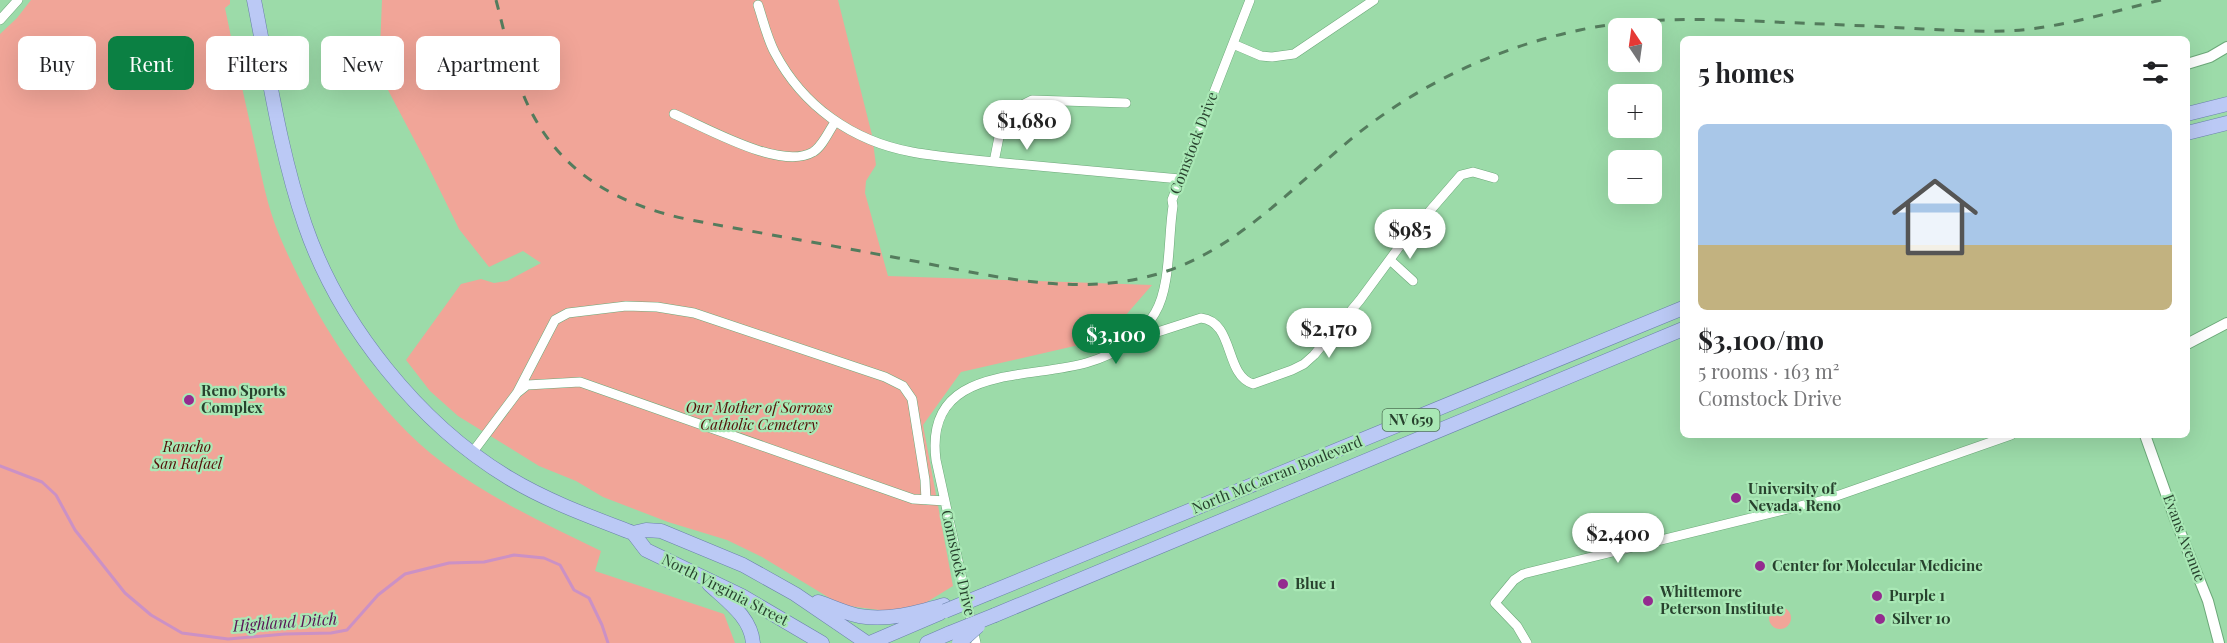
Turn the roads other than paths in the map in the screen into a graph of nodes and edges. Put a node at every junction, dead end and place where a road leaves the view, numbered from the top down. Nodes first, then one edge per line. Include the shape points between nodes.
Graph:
1 (18, 0) edge
2 (254, 0) edge
3 (1250, 0) edge
4 (1374, 0) edge
5 (758, 5) dead end
6 (0, 20) edge
7 (1233, 44) junction
8 (2227, 46) edge
9 (2190, 63) edge
10 (1126, 103) dead end
11 (2227, 104) edge
12 (2190, 113) edge
13 (674, 114) dead end
14 (835, 122) junction
15 (2227, 123) edge
16 (2190, 132) edge
17 (994, 162) junction
18 (1494, 178) dead end
19 (1180, 179) junction
20 (1390, 260) junction
21 (1413, 281) dead end
22 (1680, 309) edge
23 (2227, 323) edge
24 (1680, 330) edge
25 (1131, 341) junction
26 (2190, 342) edge
27 (517, 393) junction
28 (2002, 438) edge
29 (2146, 438) edge
30 (472, 453) junction
31 (926, 500) junction
32 (945, 501) junction
33 (633, 533) junction
34 (699, 575) junction
35 (795, 594) junction
36 (944, 608) junction
37 (955, 638) edge
38 (753, 643) edge
39 (822, 643) edge
40 (868, 643) edge
41 (927, 643) edge
42 (976, 643) edge
43 (1527, 643) edge
44 (2219, 643) edge

1 - 6 street
2 - 30 main road, North Virginia Street via 288,169 305,227 324,269 353,321 390,373 425,413
3 - 7 street, Comstock Drive
4 - 7 street via 1294,54 1261,56
5 - 14 street via 774,52 803,94
7 - 19 street, Comstock Drive
8 - 9 street
10 - 17 street via 1032,100 1012,110 1002,122
11 - 12 main road
13 - 14 street via 767,154 794,159 815,152
14 - 17 street via 910,152
15 - 16 main road
17 - 19 street
18 - 20 street via 1473,172 1461,175
19 - 25 street, Comstock Drive via 1172,200 1162,299 1150,321
20 - 21 street
20 - 25 street via 1314,355 1292,370 1253,384 1242,378 1218,328 1208,319
22 - 36 main road, North McCarran Boulevard / NV 659, bridge
23 - 26 street
24 - 37 main road, North McCarran Boulevard / NV 659, bridge via 995,615
25 - 32 street, Comstock Drive via 1089,362 988,381 952,399 938,421 934,445
27 - 30 street
27 - 31 street via 526,385 580,382
27 - 31 street via 548,332 561,316 626,306 694,313 903,386 912,399
28 - 43 street via 1828,499 1534,570 1514,580 1495,603
29 - 44 street, Evans Avenue via 2208,601
30 - 33 main road, North Virginia Street via 530,490
31 - 32 street
32 - 42 street, Comstock Drive
33 - 34 main road, North Virginia Street via 646,550
33 - 35 main road, North Virginia Street via 661,531 743,565
34 - 38 main road via 742,615
34 - 39 main road, North Virginia Street via 771,611
35 - 36 main road via 869,617
35 - 40 main road, North Virginia Street
36 - 40 main road, North McCarran Boulevard / NV 659
37 - 41 main road, North McCarran Boulevard / NV 659

